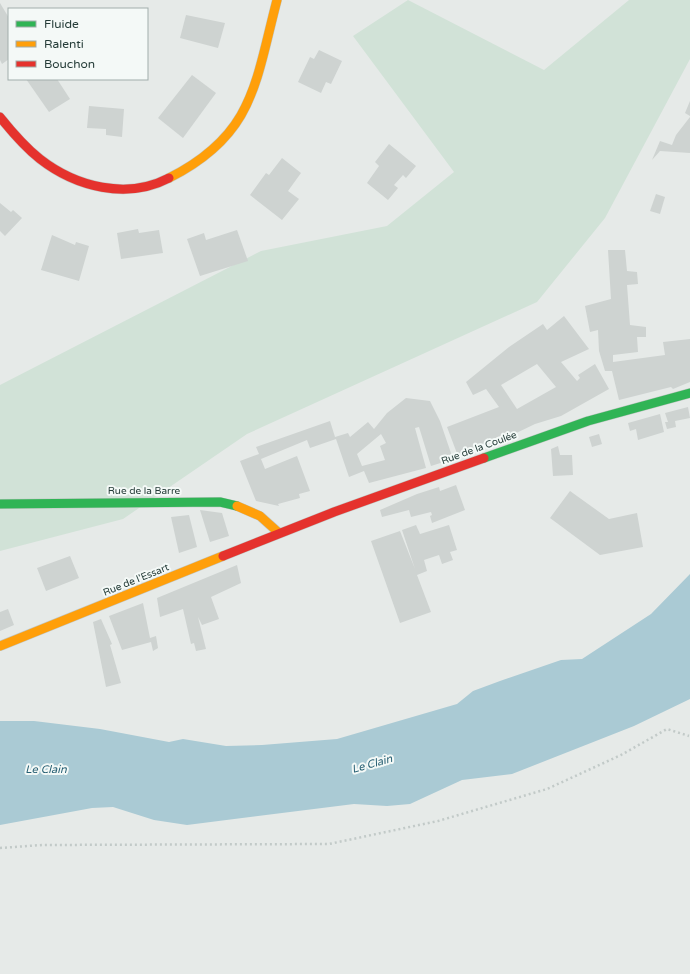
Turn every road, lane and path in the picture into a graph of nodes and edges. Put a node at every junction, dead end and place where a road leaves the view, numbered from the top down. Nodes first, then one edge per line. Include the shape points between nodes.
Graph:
1 (277, 0) edge
2 (0, 117) edge
3 (690, 394) edge
4 (0, 504) edge
5 (279, 533) junction
6 (0, 646) edge
7 (690, 736) edge
8 (0, 848) edge

1 - 2 main road via 252,91 240,120 200,161 159,184 120,191 80,183 35,157
3 - 5 main road, Rue de la Coulée via 588,421
4 - 5 main road, Rue de la Barre via 220,502 238,506 261,517
5 - 6 main road, Rue de l'Essart
7 - 8 path via 667,729 621,755 547,789 438,821 329,844 42,845

